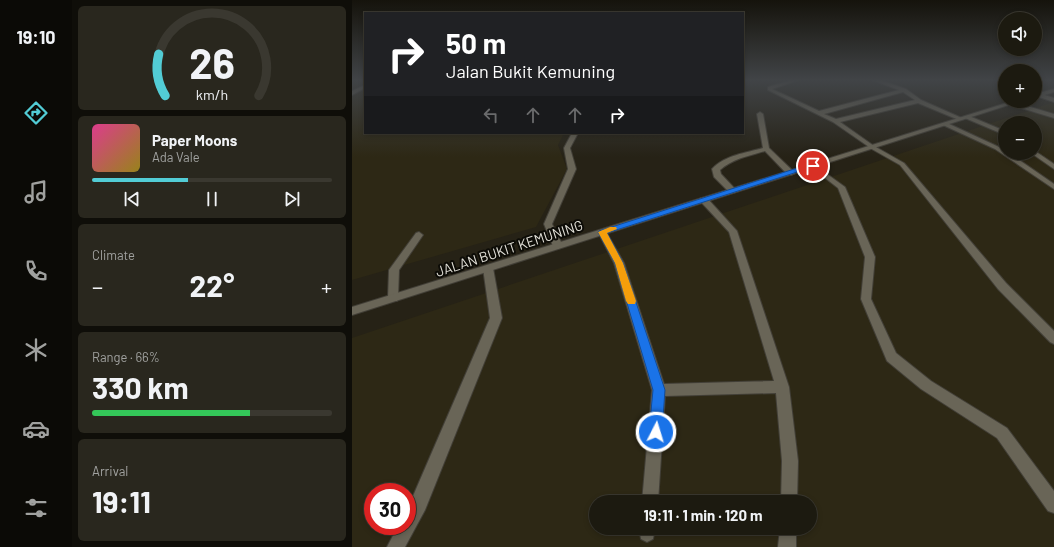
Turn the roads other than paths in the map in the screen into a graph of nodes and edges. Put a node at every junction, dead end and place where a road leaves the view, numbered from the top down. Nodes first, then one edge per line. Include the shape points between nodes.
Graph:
1 (804, 106) edge
2 (847, 106) edge
3 (900, 106) edge
4 (931, 106) edge
5 (998, 107) edge
6 (1031, 108) edge
7 (820, 113) junction
8 (760, 114) dead end
9 (1054, 116) edge
10 (964, 118) junction
11 (835, 121) junction
12 (945, 124) junction
13 (998, 130) edge
14 (575, 134) edge
15 (872, 147) junction
16 (766, 149) junction
17 (1042, 159) edge
18 (813, 166) junction
19 (1054, 167) edge
20 (791, 173) junction
21 (1054, 187) edge
22 (733, 191) junction
23 (704, 200) junction
24 (602, 232) junction
25 (419, 235) dead end
26 (558, 246) junction
27 (488, 268) junction
28 (393, 298) junction
29 (352, 311) edge
30 (1054, 339) edge
31 (782, 387) junction
32 (659, 390) junction
33 (651, 495) edge
34 (788, 495) edge
35 (1054, 505) edge
36 (788, 535) edge
37 (396, 547) edge
38 (787, 547) edge

1 - 7 street
2 - 7 street
3 - 11 street
4 - 10 street
5 - 10 street, JALAN BUKIT KEMUNING
6 - 9 street
7 - 11 street
8 - 16 street
10 - 12 street, JALAN BUKIT KEMUNING
10 - 13 street
11 - 15 street
12 - 15 street, JALAN BUKIT KEMUNING
12 - 21 street via 997,148
14 - 26 street via 567,148 572,169 548,224
15 - 18 street, JALAN BUKIT KEMUNING
15 - 30 street via 902,164 1002,286
16 - 20 street
16 - 22 street via 720,164 716,169 717,175
17 - 19 street
18 - 20 street, JALAN BUKIT KEMUNING
18 - 35 street via 841,187 870,257 866,299 891,357 926,385 1002,433
20 - 22 street, JALAN BUKIT KEMUNING
22 - 23 street, JALAN BUKIT KEMUNING
23 - 24 street, JALAN BUKIT KEMUNING
23 - 31 street via 733,231
24 - 26 street, JALAN BUKIT KEMUNING
24 - 32 street via 619,263
25 - 28 street via 394,270
26 - 27 street, JALAN BUKIT KEMUNING
27 - 28 street, JALAN BUKIT KEMUNING
27 - 37 street via 496,318 419,504
28 - 29 street, JALAN BUKIT KEMUNING
31 - 32 street
31 - 34 street via 790,461
32 - 33 street
36 - 38 street

